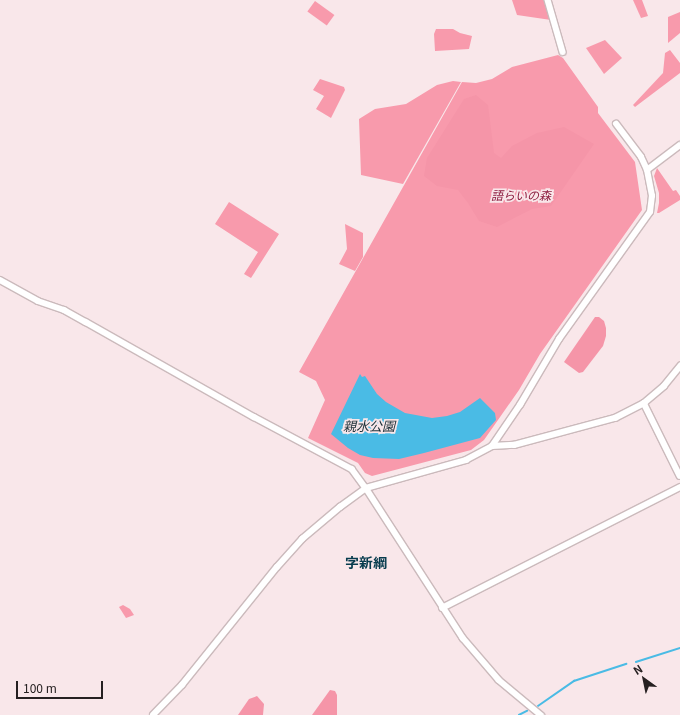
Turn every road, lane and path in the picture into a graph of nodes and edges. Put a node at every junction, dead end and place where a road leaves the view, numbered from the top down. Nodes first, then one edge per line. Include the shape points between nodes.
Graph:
1 (548, 0) edge
2 (563, 52) dead end
3 (616, 124) dead end
4 (680, 145) edge
5 (647, 170) junction
6 (0, 280) edge
7 (680, 366) edge
8 (644, 403) junction
9 (492, 446) junction
10 (680, 476) edge
11 (680, 487) edge
12 (366, 488) junction
13 (442, 608) junction
14 (153, 715) edge
15 (541, 715) edge

1 - 2 street
3 - 5 street via 641,157
4 - 5 street
5 - 9 street via 652,196 650,212 559,339
6 - 12 street via 38,301 64,310 352,469
7 - 8 street via 664,386
8 - 9 street via 616,418 514,445
8 - 10 street
9 - 12 street via 466,460
11 - 13 street
12 - 13 street
12 - 14 street via 302,539 186,680
13 - 15 street via 463,638 499,680

